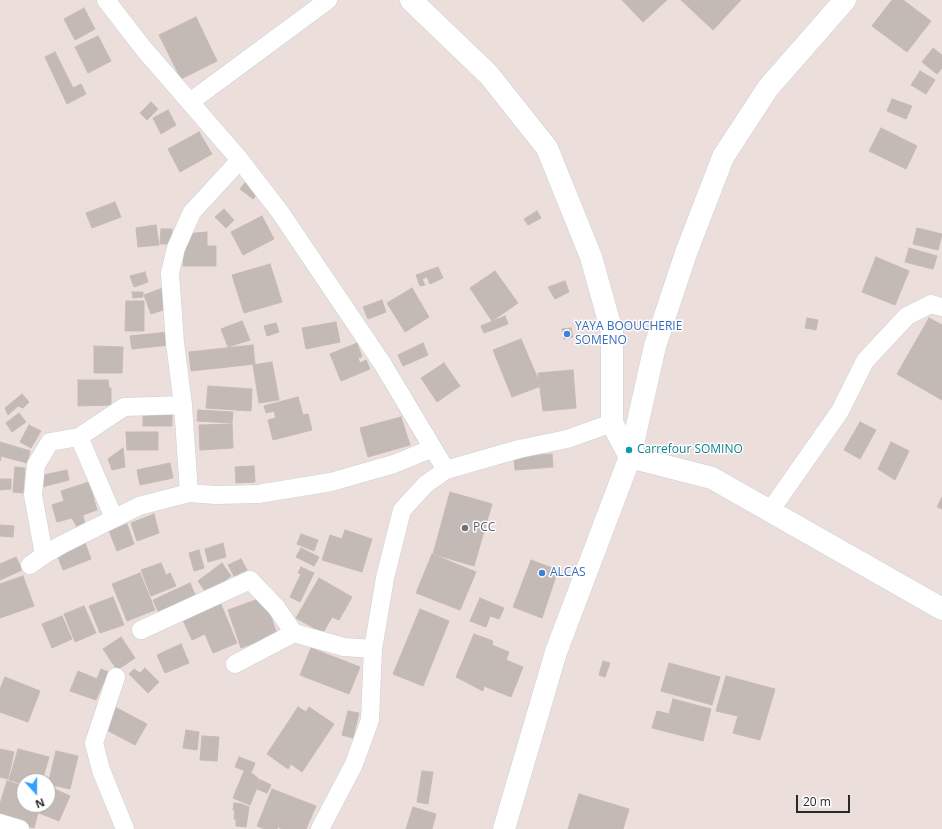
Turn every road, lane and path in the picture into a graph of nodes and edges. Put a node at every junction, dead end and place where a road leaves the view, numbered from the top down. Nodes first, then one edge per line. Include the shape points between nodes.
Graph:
1 (106, 0) edge
2 (328, 0) edge
3 (411, 0) edge
4 (845, 0) edge
5 (190, 102) junction
6 (240, 160) junction
7 (942, 307) edge
8 (183, 405) junction
9 (612, 423) junction
10 (80, 438) junction
11 (433, 448) junction
12 (630, 457) junction
13 (446, 470) junction
14 (189, 493) junction
15 (770, 510) junction
16 (114, 518) junction
17 (942, 609) edge
18 (141, 630) dead end
19 (294, 633) junction
20 (373, 649) junction
21 (235, 664) dead end
22 (116, 677) dead end
23 (0, 823) edge
24 (20, 829) edge
25 (125, 829) edge
26 (320, 829) edge
27 (504, 829) edge

1 - 5 street
2 - 5 street
3 - 9 street via 489,75 547,148 591,257 612,332
4 - 12 street via 768,88 723,157 686,253 655,346
5 - 6 street
6 - 8 street via 192,212 176,248 170,273
6 - 11 street via 280,212 336,294 382,363
7 - 15 street via 931,304 907,316 865,361 840,411
8 - 10 street via 124,407
8 - 14 street
9 - 12 street
9 - 13 street via 567,439 519,449
10 - 16 street
10 - 16 street via 50,442 36,465 33,495 37,560
11 - 13 street
11 - 14 street via 394,464 331,482 258,494
12 - 15 street via 712,478
12 - 27 street via 556,652
13 - 20 street via 426,484 402,510 385,578
14 - 16 street via 139,506
15 - 17 street
18 - 19 street via 250,580 276,607
19 - 20 street via 344,647
19 - 21 street
20 - 26 street via 370,720 354,764
22 - 25 street via 94,743 101,770
23 - 24 street

